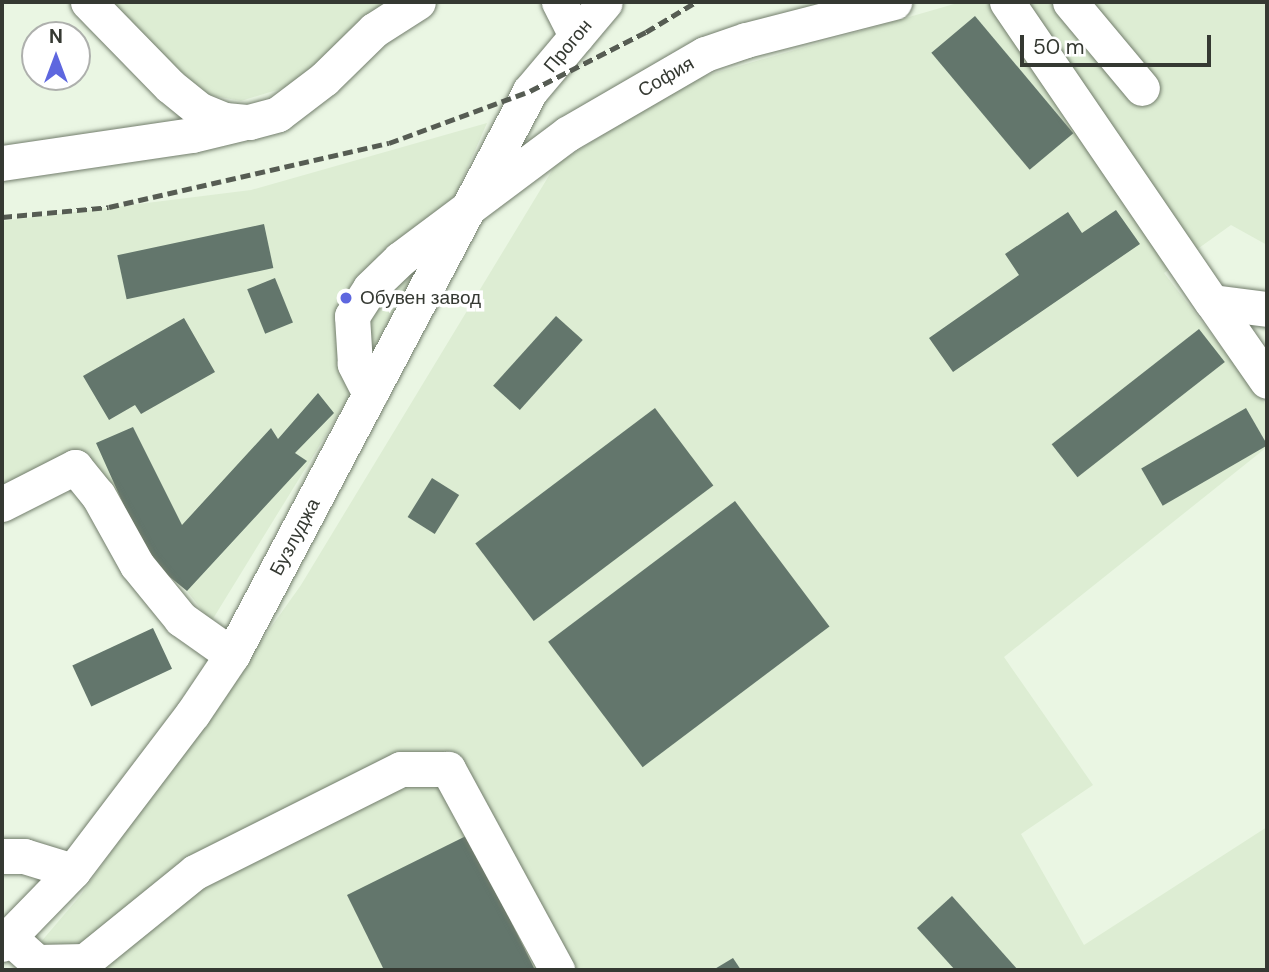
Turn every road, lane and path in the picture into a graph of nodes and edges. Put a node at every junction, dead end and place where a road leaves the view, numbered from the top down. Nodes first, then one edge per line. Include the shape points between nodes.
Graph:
1 (88, 2) edge
2 (418, 2) edge
3 (559, 2) edge
4 (605, 2) edge
5 (894, 2) edge
6 (1007, 2) edge
7 (1070, 2) edge
8 (576, 36) junction
9 (1142, 88) dead end
10 (530, 90) joint
11 (249, 122) junction
12 (2, 163) edge
13 (466, 211) junction
14 (1212, 302) junction
15 (1267, 309) edge
16 (1267, 381) edge
17 (370, 394) junction
18 (2, 504) edge
19 (232, 655) junction
20 (2, 856) edge
21 (72, 871) junction
22 (6, 941) edge
23 (57, 966) edge
24 (557, 970) edge

1 - 11 street via 170,86 200,110 225,120
2 - 11 street via 374,30 324,79 278,114
3 - 8 street
4 - 8 street, Прогон
5 - 13 street, София via 705,54 567,134
6 - 14 street
7 - 9 street
8 - 10 street, Прогон
10 - 13 street, Бузлуджа
11 - 12 street
13 - 17 street, Бузлуджа
13 - 17 street, София via 400,259 370,288 352,316 355,364
14 - 15 street
14 - 16 street
17 - 19 street, Бузлуджа
18 - 19 street via 75,467 98,495 137,565 181,620
19 - 21 street, Бузлуджа
20 - 21 street via 24,856
21 - 22 street, Бузлуджа
22 - 23 street via 37,962
23 - 24 street via 85,961 195,872 401,769 448,769

